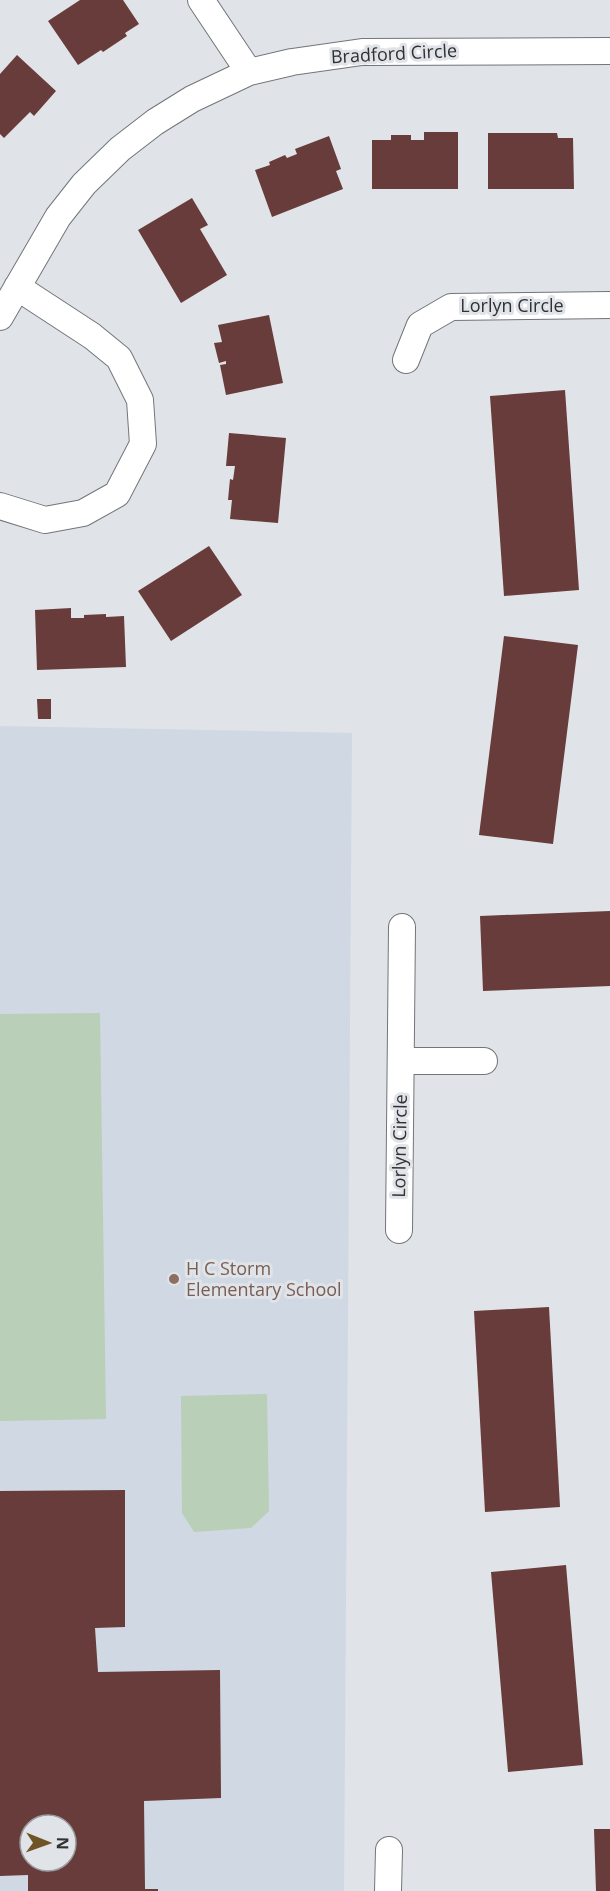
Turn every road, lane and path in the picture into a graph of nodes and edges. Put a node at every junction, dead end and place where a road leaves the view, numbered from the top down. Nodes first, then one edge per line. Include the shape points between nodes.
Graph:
1 (201, 0) edge
2 (610, 51) edge
3 (249, 72) junction
4 (17, 287) junction
5 (610, 306) edge
6 (0, 316) edge
7 (405, 360) dead end
8 (0, 506) edge
9 (402, 927) dead end
10 (402, 1061) junction
11 (484, 1061) dead end
12 (399, 1230) dead end
13 (389, 1850) dead end
14 (388, 1891) edge

1 - 3 street
2 - 3 street, Bradford Circle via 362,52
3 - 4 street, Bradford Circle via 192,99 120,149 84,184 58,217
4 - 6 street, Bradford Circle
4 - 8 street via 92,336 118,358 140,400 143,444 117,494 83,513 45,520
5 - 7 street, Lorlyn Circle via 451,307 420,325
9 - 10 street, Lorlyn Circle
10 - 11 street
10 - 12 street, Lorlyn Circle
13 - 14 street

